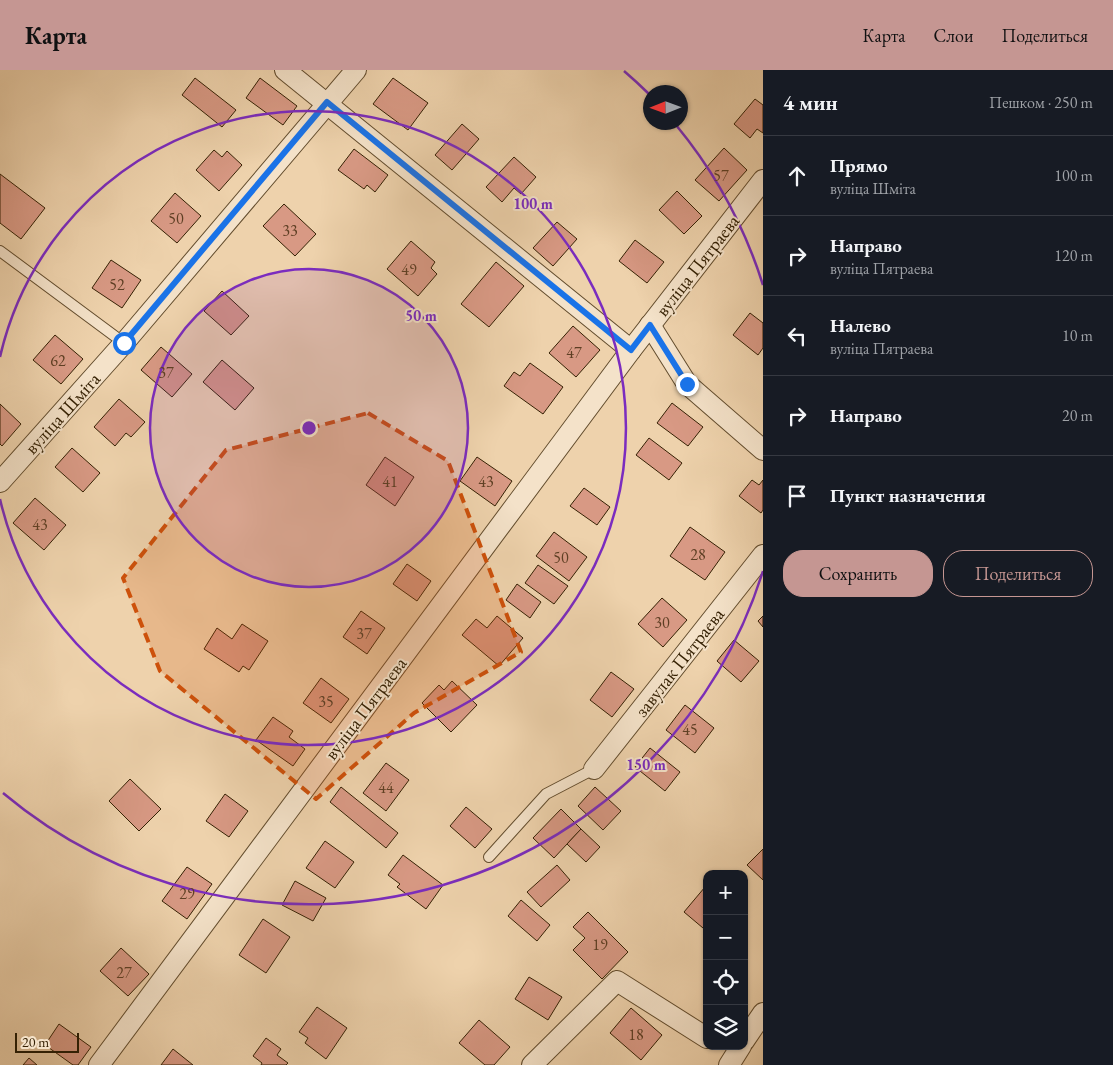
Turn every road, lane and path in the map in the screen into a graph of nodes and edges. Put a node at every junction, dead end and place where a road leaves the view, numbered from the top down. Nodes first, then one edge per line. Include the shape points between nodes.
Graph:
1 (285, 70) edge
2 (356, 70) edge
3 (327, 102) junction
4 (763, 180) edge
5 (0, 251) edge
6 (650, 325) junction
7 (124, 343) junction
8 (631, 350) junction
9 (763, 450) edge
10 (0, 482) edge
11 (763, 555) edge
12 (594, 769) joint
13 (489, 857) dead end
14 (763, 1013) edge
15 (703, 1035) edge
16 (748, 1035) edge
17 (98, 1065) edge
18 (532, 1065) edge

1 - 3 street
2 - 3 street, вуліца Шміта
3 - 7 street, вуліца Шміта
3 - 8 street
4 - 6 street, вуліца Пятраева
5 - 7 lane
6 - 8 street, вуліца Пятраева
6 - 9 street via 687,384
7 - 10 street, вуліца Шміта
8 - 17 street, вуліца Пятраева
11 - 12 street, завулак Пятраева
12 - 13 lane via 546,794
14 - 16 street
15 - 18 street via 616,981

